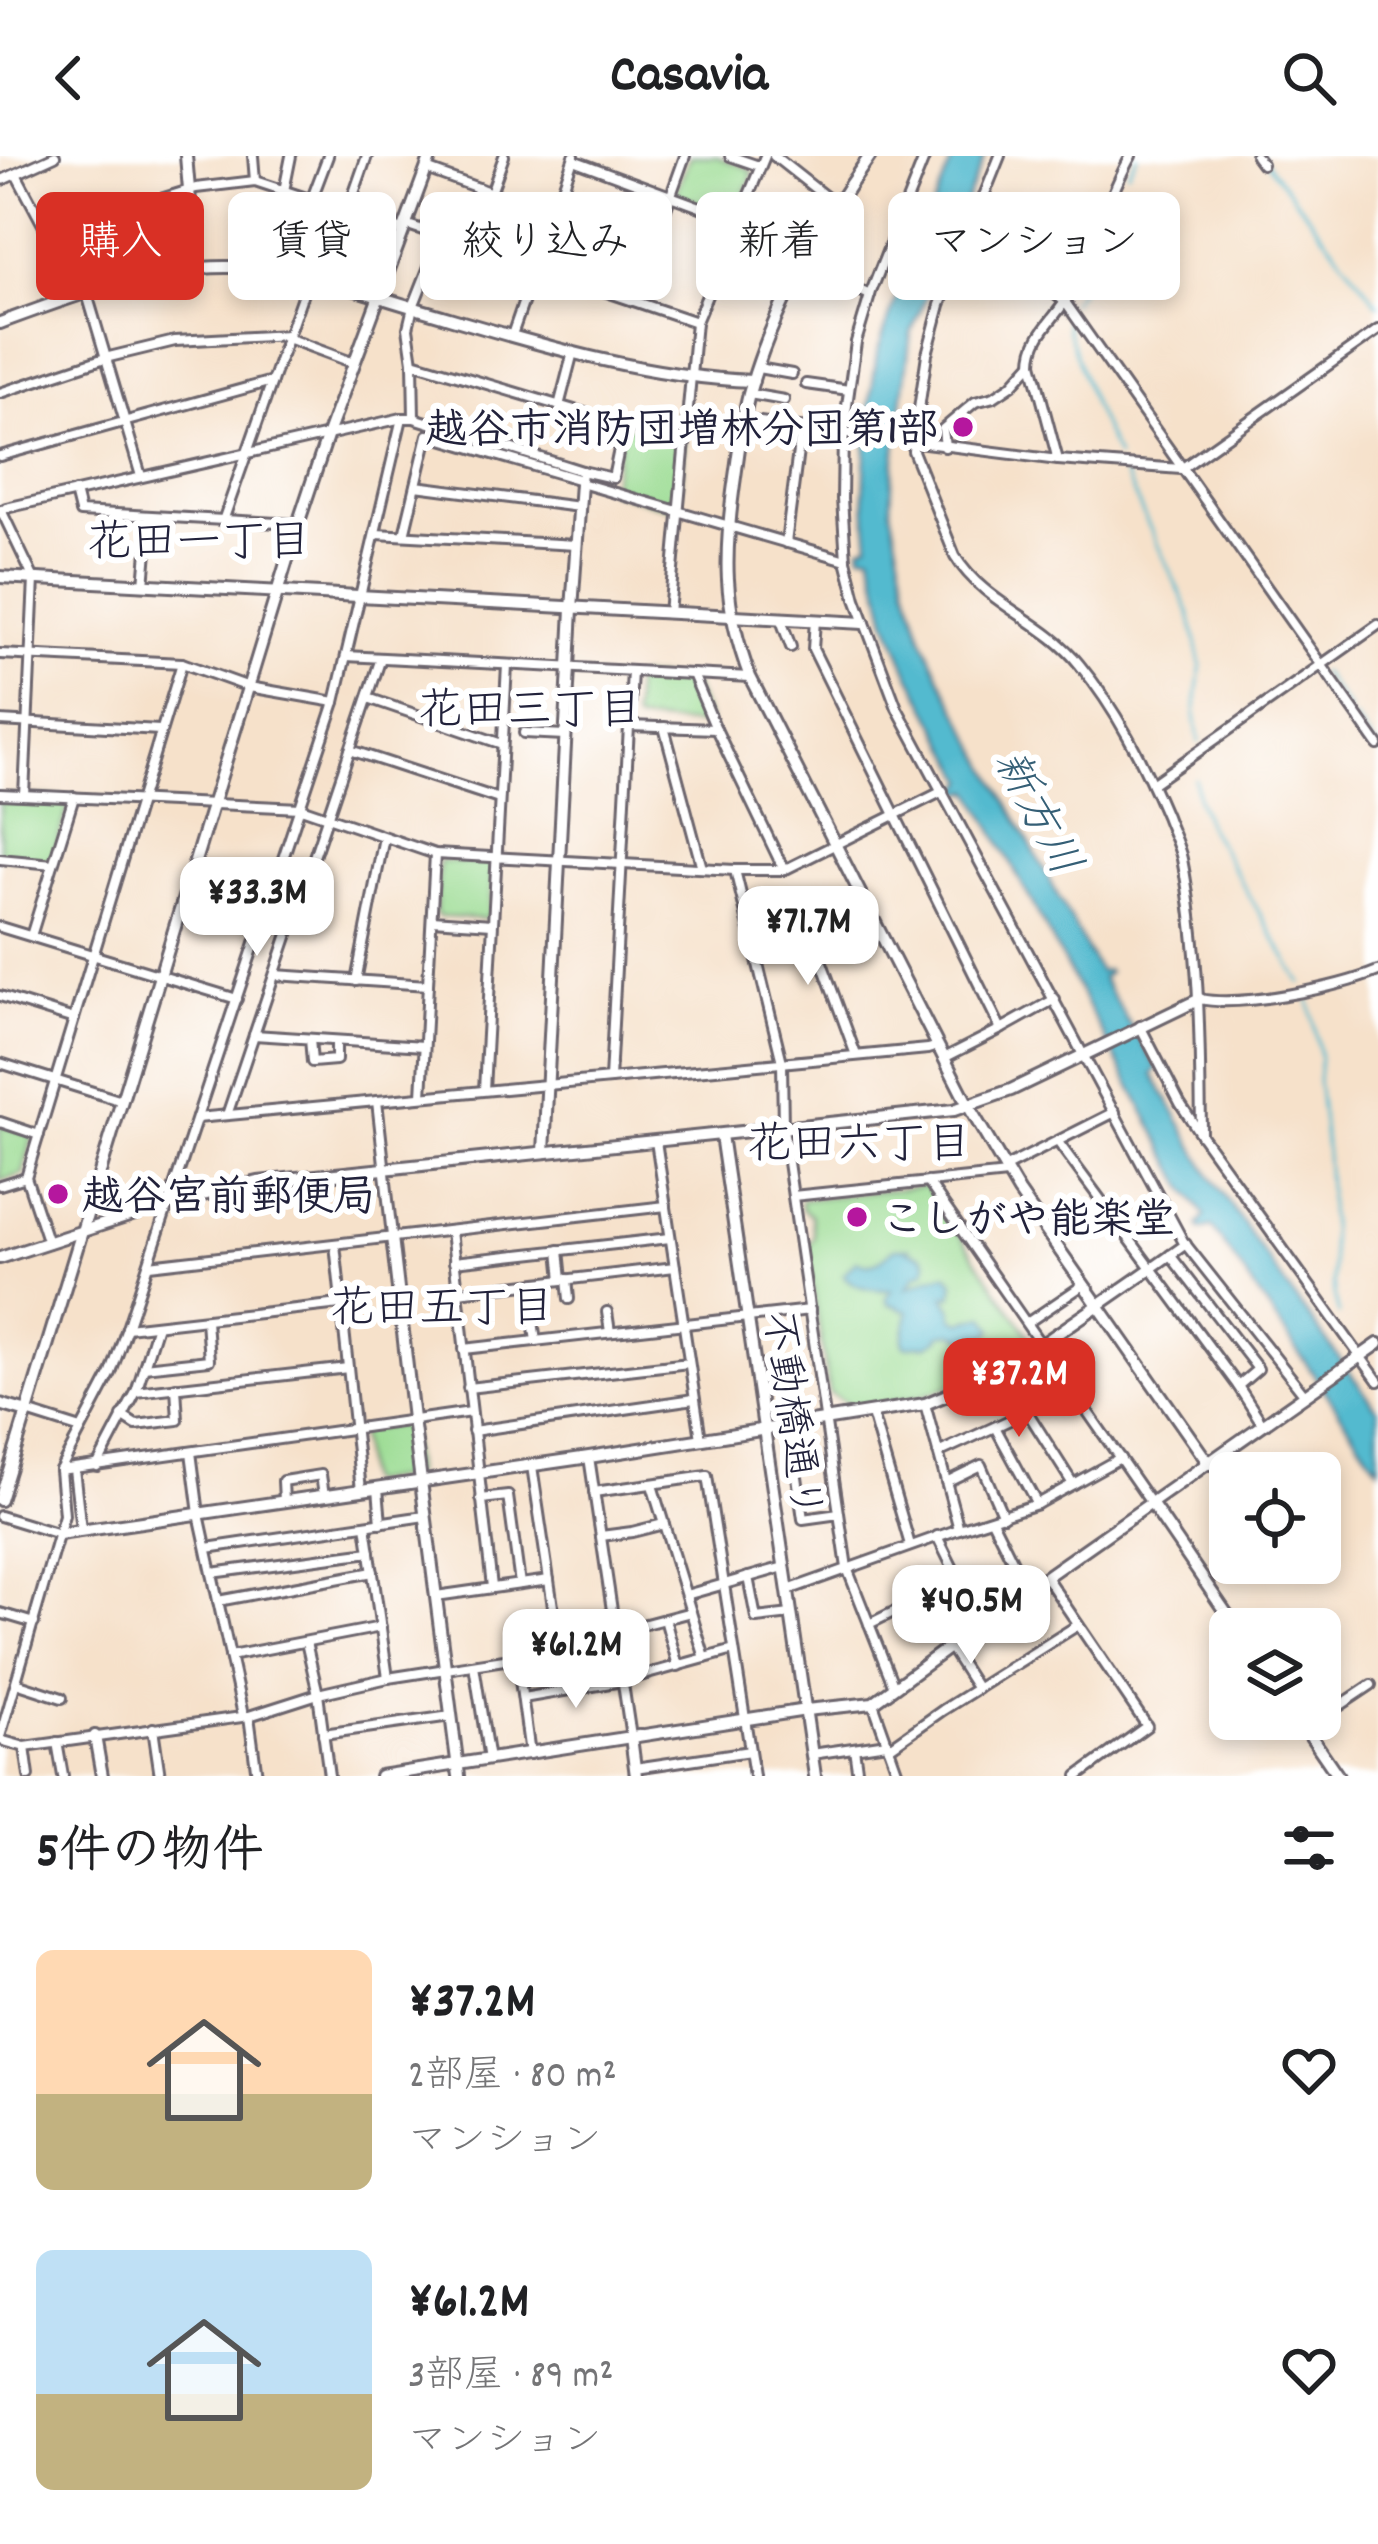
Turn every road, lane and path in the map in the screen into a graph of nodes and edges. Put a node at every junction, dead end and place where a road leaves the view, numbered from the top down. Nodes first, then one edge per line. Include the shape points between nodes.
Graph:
1 (56, 156) edge
2 (186, 156) edge
3 (253, 156) edge
4 (291, 156) edge
5 (328, 156) edge
6 (368, 156) edge
7 (431, 156) edge
8 (504, 156) edge
9 (685, 156) edge
10 (730, 156) edge
11 (770, 156) edge
12 (871, 156) edge
13 (925, 156) edge
14 (1000, 156) edge
15 (1131, 156) edge
16 (573, 158) edge
17 (759, 166) junction
18 (426, 169) junction
19 (16, 174) junction
20 (0, 181) edge
21 (255, 181) junction
22 (479, 188) junction
23 (189, 190) junction
24 (284, 191) joint
25 (183, 192) edge
26 (314, 192) edge
27 (354, 192) edge
28 (478, 192) edge
29 (490, 192) edge
30 (495, 192) edge
31 (561, 192) edge
32 (660, 192) edge
33 (672, 192) edge
34 (749, 192) edge
35 (818, 192) edge
36 (845, 192) edge
37 (985, 192) edge
38 (36, 212) edge
39 (396, 225) edge
40 (404, 227) junction
41 (420, 231) edge
42 (396, 249) edge
43 (420, 290) edge
44 (864, 292) edge
45 (870, 295) junction
46 (67, 300) edge
47 (83, 300) edge
48 (300, 300) edge
49 (378, 300) edge
50 (390, 300) edge
51 (524, 300) edge
52 (630, 300) edge
53 (705, 300) edge
54 (788, 300) edge
55 (942, 300) edge
56 (1062, 300) edge
57 (633, 301) joint
58 (1064, 302) junction
59 (413, 308) junction
60 (696, 322) junction
61 (0, 323) edge
62 (1378, 330) edge
63 (512, 335) junction
64 (287, 337) junction
65 (573, 352) junction
66 (105, 358) junction
67 (413, 362) junction
68 (354, 363) junction
69 (1032, 363) junction
70 (756, 374) junction
71 (792, 374) dead end
72 (691, 378) junction
73 (272, 381) junction
74 (806, 384) dead end
75 (849, 390) junction
76 (0, 393) edge
77 (749, 394) junction
78 (784, 400) dead end
79 (559, 406) junction
80 (402, 418) junction
81 (414, 418) junction
82 (743, 420) junction
83 (126, 421) junction
84 (625, 425) junction
85 (801, 428) junction
86 (328, 434) junction
87 (843, 434) junction
88 (685, 443) junction
89 (914, 443) junction
90 (945, 447) junction
91 (248, 452) junction
92 (0, 456) edge
93 (1058, 460) junction
94 (1180, 469) junction
95 (141, 476) junction
96 (582, 478) junction
97 (416, 486) junction
98 (75, 492) junction
99 (579, 507) junction
100 (1, 510) edge
101 (679, 511) junction
102 (149, 516) junction
103 (224, 518) junction
104 (298, 524) junction
105 (728, 526) junction
106 (376, 534) junction
107 (404, 536) junction
108 (786, 543) junction
109 (576, 545) junction
110 (846, 560) junction
111 (0, 577) edge
112 (34, 579) junction
113 (144, 585) junction
114 (278, 592) junction
115 (361, 597) junction
116 (572, 608) junction
117 (669, 613) junction
118 (730, 617) junction
119 (780, 618) junction
120 (815, 620) junction
121 (864, 623) junction
122 (1378, 625) edge
123 (791, 647) dead end
124 (0, 654) edge
125 (31, 656) junction
126 (346, 656) junction
127 (381, 658) junction
128 (182, 663) junction
129 (507, 664) junction
130 (1321, 667) junction
131 (569, 668) junction
132 (632, 671) junction
133 (693, 674) junction
134 (750, 677) junction
135 (249, 687) junction
136 (368, 698) junction
137 (335, 702) junction
138 (0, 721) edge
139 (28, 722) junction
140 (629, 726) junction
141 (664, 727) junction
142 (716, 729) junction
143 (161, 730) junction
144 (524, 733) dead end
145 (565, 735) junction
146 (502, 745) junction
147 (1378, 745) edge
148 (350, 750) junction
149 (1152, 784) junction
150 (943, 791) junction
151 (0, 794) edge
152 (24, 795) junction
153 (74, 797) junction
154 (500, 799) junction
155 (140, 800) junction
156 (212, 804) junction
157 (301, 808) junction
158 (895, 815) junction
159 (328, 817) junction
160 (384, 837) junction
161 (836, 845) junction
162 (436, 854) junction
163 (496, 857) junction
164 (0, 859) edge
165 (558, 859) junction
166 (621, 863) junction
167 (53, 864) junction
168 (702, 868) junction
169 (735, 870) junction
170 (784, 870) junction
171 (432, 920) junction
172 (492, 924) junction
173 (0, 927) edge
174 (751, 935) junction
175 (31, 936) junction
176 (94, 955) junction
177 (1378, 971) edge
178 (160, 975) junction
179 (275, 975) junction
180 (356, 981) junction
181 (428, 985) junction
182 (0, 996) edge
183 (237, 999) junction
184 (1055, 999) junction
185 (1200, 999) junction
186 (74, 1019) junction
187 (1140, 1026) junction
188 (1001, 1029) junction
189 (254, 1035) junction
190 (310, 1040) junction
191 (336, 1041) junction
192 (424, 1046) junction
193 (941, 1052) junction
194 (856, 1055) junction
195 (1085, 1055) junction
196 (782, 1062) junction
197 (0, 1064) edge
198 (610, 1079) junction
199 (56, 1080) junction
200 (546, 1084) junction
201 (484, 1090) junction
202 (422, 1096) junction
203 (122, 1100) junction
204 (377, 1101) junction
205 (969, 1106) junction
206 (1115, 1112) junction
207 (227, 1115) junction
208 (197, 1118) junction
209 (0, 1122) edge
210 (783, 1129) junction
211 (39, 1135) junction
212 (1201, 1135) junction
213 (721, 1136) junction
214 (656, 1142) junction
215 (1058, 1142) junction
216 (544, 1152) junction
217 (385, 1168) junction
218 (1005, 1171) junction
219 (26, 1178) junction
220 (928, 1182) junction
221 (0, 1185) edge
222 (793, 1196) junction
223 (169, 1203) junction
224 (666, 1205) junction
225 (451, 1230) junction
226 (82, 1232) junction
227 (392, 1237) junction
228 (670, 1238) junction
229 (49, 1243) junction
230 (334, 1244) junction
231 (1186, 1244) junction
232 (559, 1250) junction
233 (1170, 1255) junction
234 (0, 1258) edge
235 (454, 1262) junction
236 (148, 1265) junction
237 (675, 1267) junction
238 (1152, 1268) junction
239 (564, 1280) junction
240 (1083, 1285) junction
241 (458, 1292) junction
242 (569, 1299) dead end
243 (341, 1304) junction
244 (1098, 1306) junction
245 (810, 1310) junction
246 (608, 1312) dead end
247 (747, 1317) junction
248 (206, 1319) junction
249 (533, 1321) dead end
250 (1027, 1323) junction
251 (683, 1324) junction
252 (157, 1325) junction
253 (127, 1328) junction
254 (610, 1332) junction
255 (536, 1341) junction
256 (1378, 1344) edge
257 (1042, 1345) junction
258 (464, 1349) junction
259 (1360, 1358) junction
260 (689, 1363) junction
261 (144, 1366) junction
262 (348, 1367) junction
263 (1003, 1372) junction
264 (1378, 1381) edge
265 (1238, 1386) junction
266 (176, 1387) junction
267 (468, 1388) junction
268 (136, 1391) junction
269 (1304, 1394) junction
270 (694, 1399) junction
271 (0, 1404) edge
272 (925, 1404) junction
273 (27, 1412) junction
274 (471, 1412) junction
275 (1028, 1412) junction
276 (872, 1414) junction
277 (122, 1416) junction
278 (413, 1419) junction
279 (826, 1421) junction
280 (1263, 1425) junction
281 (354, 1427) junction
282 (790, 1427) junction
283 (995, 1427) junction
284 (81, 1429) junction
285 (473, 1431) junction
286 (764, 1431) junction
287 (701, 1440) junction
288 (191, 1451) junction
289 (1226, 1452) edge
290 (938, 1453) junction
291 (1209, 1454) edge
292 (589, 1457) junction
293 (1120, 1458) junction
294 (1209, 1464) edge
295 (97, 1466) junction
296 (532, 1466) junction
297 (74, 1469) junction
298 (60, 1470) junction
299 (477, 1473) junction
300 (421, 1480) junction
301 (946, 1483) junction
302 (1073, 1484) junction
303 (652, 1485) junction
304 (377, 1487) junction
305 (361, 1490) junction
306 (594, 1492) junction
307 (324, 1495) junction
308 (481, 1499) junction
309 (0, 1500) edge
310 (284, 1501) junction
311 (1151, 1503) junction
312 (1037, 1504) junction
313 (199, 1514) junction
314 (839, 1514) junction
315 (0, 1516) edge
316 (425, 1516) junction
317 (1003, 1516) junction
318 (992, 1520) junction
319 (381, 1523) junction
320 (664, 1524) junction
321 (367, 1525) junction
322 (958, 1529) junction
323 (82, 1531) junction
324 (58, 1534) junction
325 (601, 1536) junction
326 (938, 1536) junction
327 (910, 1546) junction
328 (207, 1548) junction
329 (370, 1552) junction
330 (784, 1567) junction
331 (847, 1568) junction
332 (212, 1573) junction
333 (373, 1573) junction
334 (1046, 1576) junction
335 (748, 1577) junction
336 (549, 1580) junction
337 (959, 1580) junction
338 (520, 1584) junction
339 (723, 1584) junction
340 (492, 1587) junction
341 (788, 1590) junction
342 (1027, 1590) junction
343 (686, 1595) junction
344 (436, 1596) junction
345 (218, 1601) junction
346 (1223, 1608) edge
347 (0, 1612) edge
348 (691, 1612) junction
349 (791, 1614) junction
350 (665, 1619) junction
351 (34, 1623) junction
352 (868, 1624) junction
353 (980, 1624) junction
354 (1078, 1625) junction
355 (381, 1627) junction
356 (615, 1633) junction
357 (305, 1641) junction
358 (949, 1646) junction
359 (559, 1647) junction
360 (734, 1650) junction
361 (230, 1656) junction
362 (518, 1658) junction
363 (705, 1658) junction
364 (474, 1665) junction
365 (678, 1666) junction
366 (445, 1669) junction
367 (388, 1678) junction
368 (622, 1681) junction
369 (16, 1683) junction
370 (1371, 1685) dead end
371 (894, 1687) junction
372 (976, 1689) junction
373 (318, 1694) junction
374 (62, 1698) dead end
375 (523, 1698) junction
376 (873, 1703) junction
377 (1341, 1705) edge
378 (806, 1710) junction
379 (246, 1715) junction
380 (452, 1716) junction
381 (746, 1719) junction
382 (153, 1728) junction
383 (323, 1734) junction
384 (95, 1736) junction
385 (631, 1738) junction
386 (0, 1739) edge
387 (1313, 1740) edge
388 (58, 1742) junction
389 (888, 1745) junction
390 (25, 1748) junction
391 (854, 1748) junction
392 (750, 1750) junction
393 (530, 1754) junction
394 (812, 1754) junction
395 (489, 1760) junction
396 (459, 1770) edge
397 (636, 1772) edge
398 (28, 1776) edge
399 (63, 1776) edge
400 (102, 1776) edge
401 (160, 1776) edge
402 (257, 1776) edge
403 (329, 1776) edge
404 (380, 1776) edge
405 (754, 1776) edge
406 (815, 1776) edge
407 (858, 1776) edge
408 (899, 1776) edge
409 (1078, 1776) edge
410 (1338, 1776) edge

1 - 19 street
2 - 23 street
3 - 21 street
4 - 24 street
5 - 26 street
6 - 27 street
7 - 18 street
8 - 30 street
9 - 33 street
10 - 17 street
11 - 17 street
11 - 35 street
12 - 36 street
13 - 45 street
14 - 37 street
15 - 58 street
16 - 31 street
16 - 32 street
17 - 34 street
18 - 22 street
18 - 40 street
19 - 20 street
19 - 38 street
21 - 23 street
21 - 24 street
22 - 28 street
22 - 29 street
23 - 25 street
39 - 40 street
40 - 41 street
40 - 42 street
43 - 59 street
44 - 45 street
45 - 75 street
46 - 61 street
47 - 66 street
48 - 64 street
49 - 68 street
50 - 59 street
51 - 63 street
52 - 57 street
53 - 60 street
54 - 70 street
55 - 89 street
56 - 58 street
57 - 60 street
58 - 69 street via 1035,340
58 - 94 street
59 - 63 street
59 - 67 street
60 - 72 street
62 - 94 street
63 - 65 street
64 - 66 street via 175,341
64 - 68 street
64 - 73 street
65 - 72 street
65 - 79 street
66 - 76 street
66 - 83 street
67 - 79 street
67 - 81 street
68 - 86 street
69 - 90 street via 1012,386 974,402 943,429
69 - 93 street
70 - 71 street
70 - 72 street
70 - 77 street
72 - 88 street
73 - 83 street
73 - 91 street
74 - 75 street
75 - 87 street
77 - 78 street
77 - 82 street
79 - 84 street
80 - 81 street
80 - 86 street
80 - 106 street
81 - 96 street
82 - 85 street
82 - 105 street
83 - 92 street
83 - 95 street
84 - 88 street
84 - 96 street via 613,478
85 - 87 street
85 - 108 street
86 - 91 street
86 - 104 street
87 - 89 street
87 - 110 street
88 - 101 street
89 - 90 street
89 - 149 street via 963,569 1078,662
90 - 93 street
91 - 95 street
91 - 103 street
93 - 94 street
94 - 130 street
95 - 98 street
96 - 97 street via 428,435
96 - 99 street
96 - 101 street
97 - 99 street
97 - 107 street
98 - 100 street
98 - 102 street via 80,512
99 - 109 street
100 - 112 street
101 - 105 street
101 - 117 street
102 - 103 street
102 - 113 street
103 - 104 street
104 - 114 street
105 - 108 street
105 - 118 street
106 - 107 street
106 - 115 street
107 - 109 street
108 - 110 street
109 - 116 street
110 - 121 street
111 - 112 street
112 - 113 street
112 - 125 street
113 - 114 street
114 - 115 street
114 - 135 street
115 - 116 street
115 - 126 street
116 - 117 street
116 - 131 street
117 - 118 street
118 - 119 street
118 - 134 street
119 - 120 street
119 - 123 street
120 - 121 street
120 - 158 street via 813,649
121 - 150 street via 897,708
122 - 130 street
124 - 125 street
125 - 128 street
125 - 139 street
126 - 127 street
126 - 137 street
127 - 129 street
127 - 136 street
128 - 135 street
128 - 143 street
129 - 131 street
129 - 146 street
130 - 147 street
130 - 149 street
131 - 132 street
131 - 145 street
132 - 133 street
132 - 140 street
133 - 134 street
133 - 142 street
134 - 161 street
135 - 137 street
135 - 156 street
136 - 146 street
136 - 148 street
137 - 157 street
138 - 139 street
139 - 143 street
139 - 152 street
140 - 141 street
140 - 166 street
141 - 142 street
141 - 168 street
142 - 170 street
143 - 155 street
144 - 145 street
145 - 165 street
146 - 154 street
148 - 154 street
148 - 159 street
149 - 185 street via 1182,855
150 - 158 street
150 - 184 street
151 - 152 street
152 - 153 street
153 - 155 street
153 - 167 street
154 - 163 street
155 - 156 street
155 - 176 street
156 - 157 street
156 - 178 street
157 - 159 street
157 - 183 street
158 - 161 street
158 - 188 street
159 - 160 street
159 - 179 street
160 - 162 street
160 - 180 street
161 - 170 street
161 - 193 street
162 - 163 street
162 - 171 street
163 - 165 street
163 - 172 street
164 - 167 street
165 - 166 street
165 - 200 street
166 - 168 street
166 - 198 street
167 - 175 street
168 - 169 street
169 - 170 street
169 - 174 street
171 - 172 street
171 - 181 street
172 - 201 street
173 - 175 street
174 - 194 street via 810,930
174 - 196 street
175 - 176 street
176 - 178 street
176 - 186 street
177 - 185 street via 1263,999
178 - 183 street
178 - 203 street
179 - 180 street
179 - 189 street
180 - 181 street
181 - 192 street
182 - 186 street
183 - 208 street
184 - 188 street
184 - 195 street
185 - 187 street
185 - 212 street
186 - 199 street
187 - 195 street
187 - 212 street
188 - 193 street
189 - 190 street
189 - 207 street
190 - 191 street
190 - 191 street via 312,1062 336,1060
191 - 192 street
192 - 202 street
193 - 194 street
193 - 205 street
194 - 196 street
195 - 205 street
195 - 206 street
196 - 198 street
196 - 210 street
197 - 199 street
198 - 200 street
199 - 203 street
199 - 211 street
200 - 201 street
200 - 216 street
201 - 202 street
202 - 204 street
203 - 226 street
204 - 207 street
204 - 217 street
205 - 210 street
205 - 218 street
206 - 215 street
206 - 231 street
207 - 208 street
208 - 223 street
209 - 211 street
210 - 213 street
210 - 222 street
211 - 219 street
212 - 259 street
213 - 214 street
213 - 247 street, 不動橋通り
214 - 216 street
214 - 224 street
215 - 218 street
215 - 238 street
216 - 217 street
217 - 223 street via 239,1185
217 - 227 street
218 - 220 street
218 - 240 street
219 - 221 street
219 - 229 street
220 - 222 street
220 - 250 street
222 - 245 street
223 - 226 street
223 - 236 street
224 - 225 street
224 - 228 street
225 - 227 street
225 - 235 street
226 - 229 street
226 - 273 street
227 - 230 street
227 - 278 street
228 - 232 street
228 - 237 street
229 - 234 street
230 - 236 street
230 - 243 street
231 - 233 street
231 - 269 street
232 - 235 street
232 - 239 street
233 - 238 street
233 - 265 street via 1258,1369
235 - 241 street
236 - 253 street
237 - 239 street
237 - 251 street
238 - 244 street
238 - 265 street
239 - 241 street
239 - 242 street
240 - 244 street
240 - 250 street
241 - 258 street
243 - 248 street
243 - 262 street
244 - 257 street
244 - 291 street
245 - 247 street
245 - 279 street
246 - 254 street
247 - 251 street
247 - 286 street, 不動橋通り
248 - 252 street
248 - 261 street via 209,1360
249 - 255 street
250 - 257 street
251 - 254 street
251 - 260 street
252 - 253 street
252 - 261 street
253 - 284 street
254 - 255 street
255 - 258 street
256 - 259 street
257 - 263 street
257 - 293 street
258 - 267 street
259 - 264 street
259 - 269 street
260 - 267 street
260 - 270 street
261 - 268 street
262 - 266 street
262 - 281 street
263 - 272 street
263 - 275 street
265 - 280 street
266 - 268 street
266 - 277 street via 178,1420 136,1425
267 - 274 street
268 - 277 street
269 - 280 street
270 - 285 street
270 - 287 street
271 - 273 street
272 - 276 street
272 - 290 street
273 - 284 street
273 - 309 street
274 - 278 street
274 - 285 street
275 - 283 street
275 - 302 street
276 - 279 street
276 - 327 street
277 - 295 street
278 - 281 street
278 - 300 street
279 - 282 street
279 - 314 street
280 - 289 street
281 - 288 street
281 - 305 street
282 - 286 street
282 - 314 street via 803,1519
283 - 290 street
283 - 312 street
284 - 298 street
285 - 299 street
286 - 287 street
286 - 330 street, 不動橋通り
287 - 292 street
288 - 295 street
288 - 313 street
290 - 301 street
292 - 296 street
292 - 306 street
293 - 302 street
293 - 311 street
294 - 311 street
295 - 297 street
296 - 299 street
296 - 336 street
297 - 298 street
297 - 323 street
298 - 324 street
299 - 300 street
299 - 308 street
300 - 304 street
300 - 316 street
301 - 317 street via 981,1465
301 - 322 street
302 - 312 street
303 - 306 street
303 - 320 street
303 - 339 street via 707,1476
304 - 305 street
304 - 319 street
305 - 307 street
306 - 325 street
307 - 310 street
307 - 310 street via 321,1475 283,1481
308 - 338 street via 508,1496
308 - 340 street
310 - 313 street
311 - 334 street
311 - 346 street
312 - 317 street
313 - 323 street
313 - 328 street
314 - 331 street
315 - 324 street
316 - 319 street
316 - 344 street
317 - 318 street
318 - 322 street
318 - 342 street
319 - 321 street
320 - 325 street
320 - 343 street
321 - 328 street
321 - 329 street
322 - 326 street
323 - 324 street
324 - 351 street
325 - 356 street
326 - 327 street
326 - 337 street
327 - 331 street
328 - 332 street
329 - 332 street
329 - 333 street
330 - 335 street
330 - 341 street, 不動橋通り
331 - 341 street
331 - 352 street
332 - 345 street
333 - 345 street
333 - 355 street
334 - 342 street
334 - 354 street
335 - 339 street
335 - 349 street via 755,1618
336 - 338 street
336 - 359 street
337 - 352 street
337 - 353 street
338 - 340 street
339 - 343 street
339 - 360 street
340 - 344 street
341 - 349 street, 不動橋通り
342 - 353 street
343 - 348 street
344 - 366 street
345 - 361 street
347 - 351 street
348 - 350 street
348 - 363 street
349 - 378 street, 不動橋通り
350 - 356 street
350 - 365 street
351 - 369 street
352 - 371 street
353 - 358 street
354 - 372 street
354 - 409 street via 1147,1726
355 - 357 street
355 - 367 street
356 - 359 street
356 - 368 street
357 - 361 street
357 - 373 street
358 - 371 street
358 - 372 street
359 - 362 street
360 - 363 street
360 - 381 street
361 - 379 street
362 - 364 street
362 - 375 street
363 - 365 street
364 - 366 street
364 - 395 street
365 - 368 street
366 - 367 street
366 - 380 street
367 - 373 street
368 - 375 street
368 - 385 street
369 - 374 street
369 - 386 street
370 - 377 street
371 - 376 street
372 - 389 street
373 - 379 street
373 - 383 street
375 - 393 street
376 - 378 street
376 - 389 street
378 - 381 street
378 - 394 street, 不動橋通り
379 - 382 street
379 - 402 street
380 - 383 street
380 - 396 street
381 - 385 street
381 - 392 street
382 - 384 street
382 - 401 street
383 - 403 street
384 - 388 street
384 - 400 street
385 - 393 street
385 - 397 street
386 - 390 street
387 - 410 street
388 - 390 street
388 - 399 street
389 - 391 street
389 - 408 street
390 - 398 street
391 - 394 street
391 - 407 street
392 - 397 street
392 - 405 street
393 - 395 street
394 - 406 street, 不動橋通り
395 - 396 street
396 - 404 street

